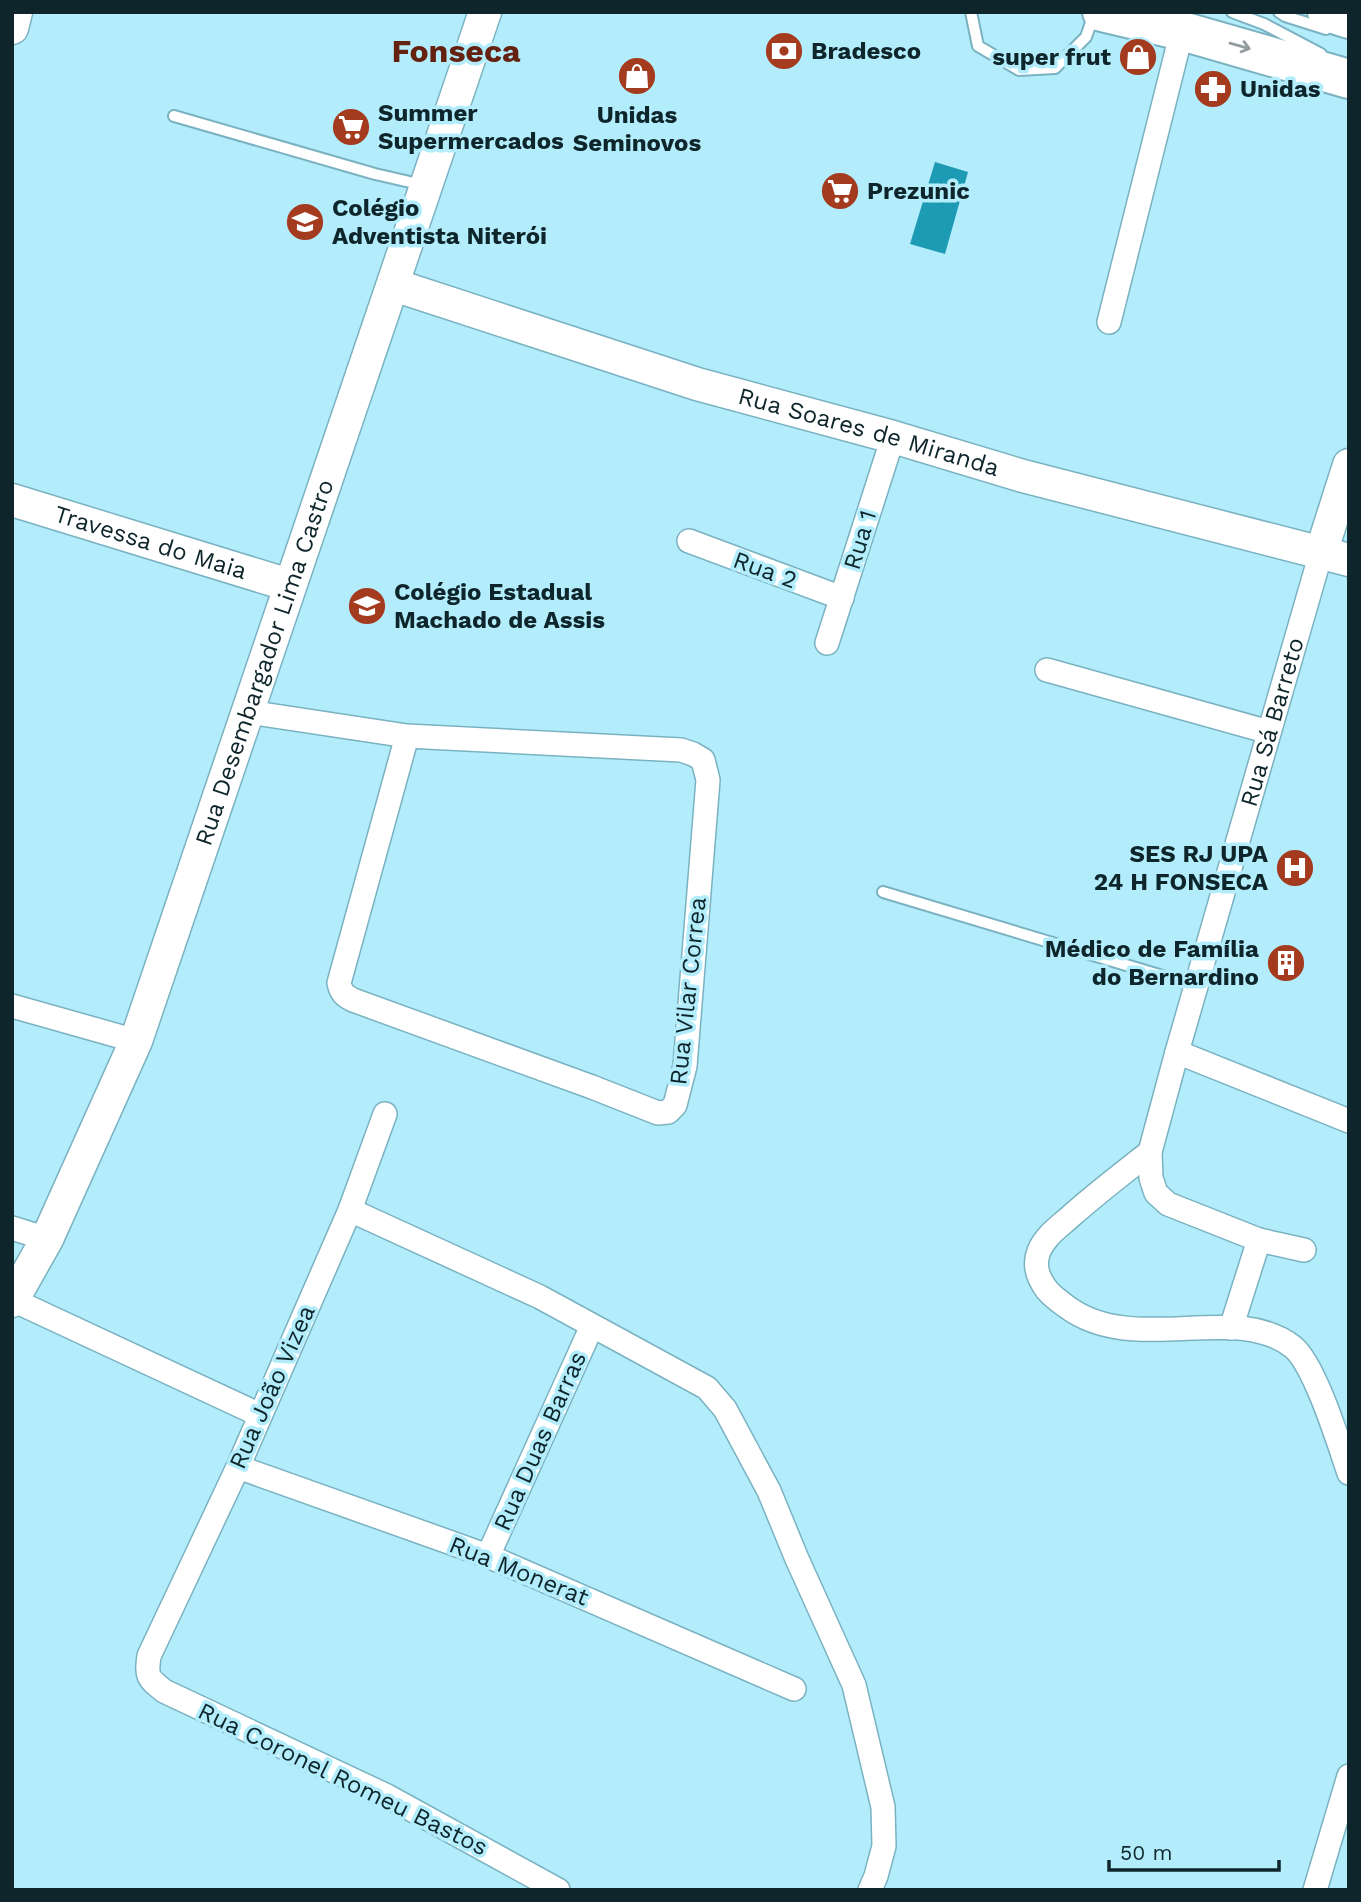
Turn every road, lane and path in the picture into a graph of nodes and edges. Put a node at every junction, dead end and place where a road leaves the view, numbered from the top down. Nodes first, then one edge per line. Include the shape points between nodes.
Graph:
1 (16, 12) edge
2 (485, 12) edge
3 (971, 12) edge
4 (1094, 12) edge
5 (1102, 12) edge
6 (1232, 12) edge
7 (1279, 12) edge
8 (1338, 21) edge
9 (12, 28) edge
10 (1182, 31) junction
11 (1341, 68) edge
12 (174, 116) dead end
13 (425, 185) junction
14 (394, 285) junction
15 (1110, 322) dead end
16 (894, 437) junction
17 (1349, 464) edge
18 (12, 500) edge
19 (689, 541) dead end
20 (1335, 557) edge
21 (289, 585) junction
22 (842, 598) junction
23 (827, 643) dead end
24 (1047, 670) dead end
25 (248, 712) junction
26 (1269, 732) junction
27 (407, 736) junction
28 (883, 892) dead end
29 (1196, 986) junction
30 (12, 1006) edge
31 (136, 1041) junction
32 (1177, 1052) junction
33 (385, 1114) dead end
34 (1349, 1121) edge
35 (1150, 1153) junction
36 (350, 1210) junction
37 (12, 1228) edge
38 (47, 1239) junction
39 (1259, 1240) junction
40 (1304, 1250) dead end
41 (12, 1301) edge
42 (592, 1326) junction
43 (1231, 1328) junction
44 (260, 1415) junction
45 (238, 1467) junction
46 (1349, 1473) edge
47 (488, 1556) junction
48 (149, 1656) joint
49 (794, 1689) dead end
50 (1349, 1776) edge
51 (558, 1890) edge
52 (870, 1890) edge
53 (1315, 1890) edge

1 - 9 main road
2 - 13 main road, Rua Desembargador Lima Castro
3 - 4 lane via 978,46 1019,70 1055,68 1086,37
5 - 10 highway
6 - 11 lane via 1264,24
7 - 8 lane
10 -> 11 highway
10 - 15 street
12 - 13 lane
13 - 14 main road, Rua Desembargador Lima Castro
14 - 16 main road, Rua Soares de Miranda via 697,384
14 - 21 main road, Rua Desembargador Lima Castro
16 - 20 main road, Rua Soares de Miranda via 1023,476
16 - 22 street, Rua 1
17 - 20 main road, Rua Sá Barreto
18 - 21 main road, Travessa do Maia
19 - 22 street, Rua 2
20 - 26 street, Rua Sá Barreto
21 - 25 main road, Rua Desembargador Lima Castro
22 - 23 street, Rua 1
24 - 26 street
25 - 27 street, Rua Vilar Correa
25 - 31 main road, Rua Desembargador Lima Castro
26 - 29 street, Rua Sá Barreto
27 - 27 street, Rua Vilar Correa via 681,750 703,761 708,780 685,1066 675,1105 668,1112 658,1113 344,996 339,984
28 - 29 lane
29 - 32 street, Rua Sá Barreto
30 - 31 street
31 - 38 main road, Rua Desembargador Lima Castro
32 - 34 street
32 - 35 street, Rua Sá Barreto
33 - 36 street, Rua João Vizea
35 - 39 street, Rua Sá Barreto via 1156,1193 1168,1204
35 - 43 street via 1045,1240 1036,1266 1039,1279 1074,1312 1102,1325 1148,1330
36 - 42 street via 540,1297
36 - 44 street, Rua João Vizea
37 - 38 street
38 - 41 main road, Rua Desembargador Lima Castro
39 - 40 street, Rua Sá Barreto
39 - 43 street
41 - 44 street
42 - 47 street, Rua Duas Barras
42 - 52 street via 707,1388 725,1409 768,1491 854,1685 883,1807 884,1846
43 - 46 street via 1277,1336 1296,1349 1312,1375
44 - 45 street, Rua João Vizea
45 - 47 street, Rua Monerat
45 - 48 street, Rua João Vizea
47 - 49 street, Rua Monerat
48 - 51 street, Rua Coronel Romeu Bastos via 146,1671 164,1691 387,1796
50 - 53 street

